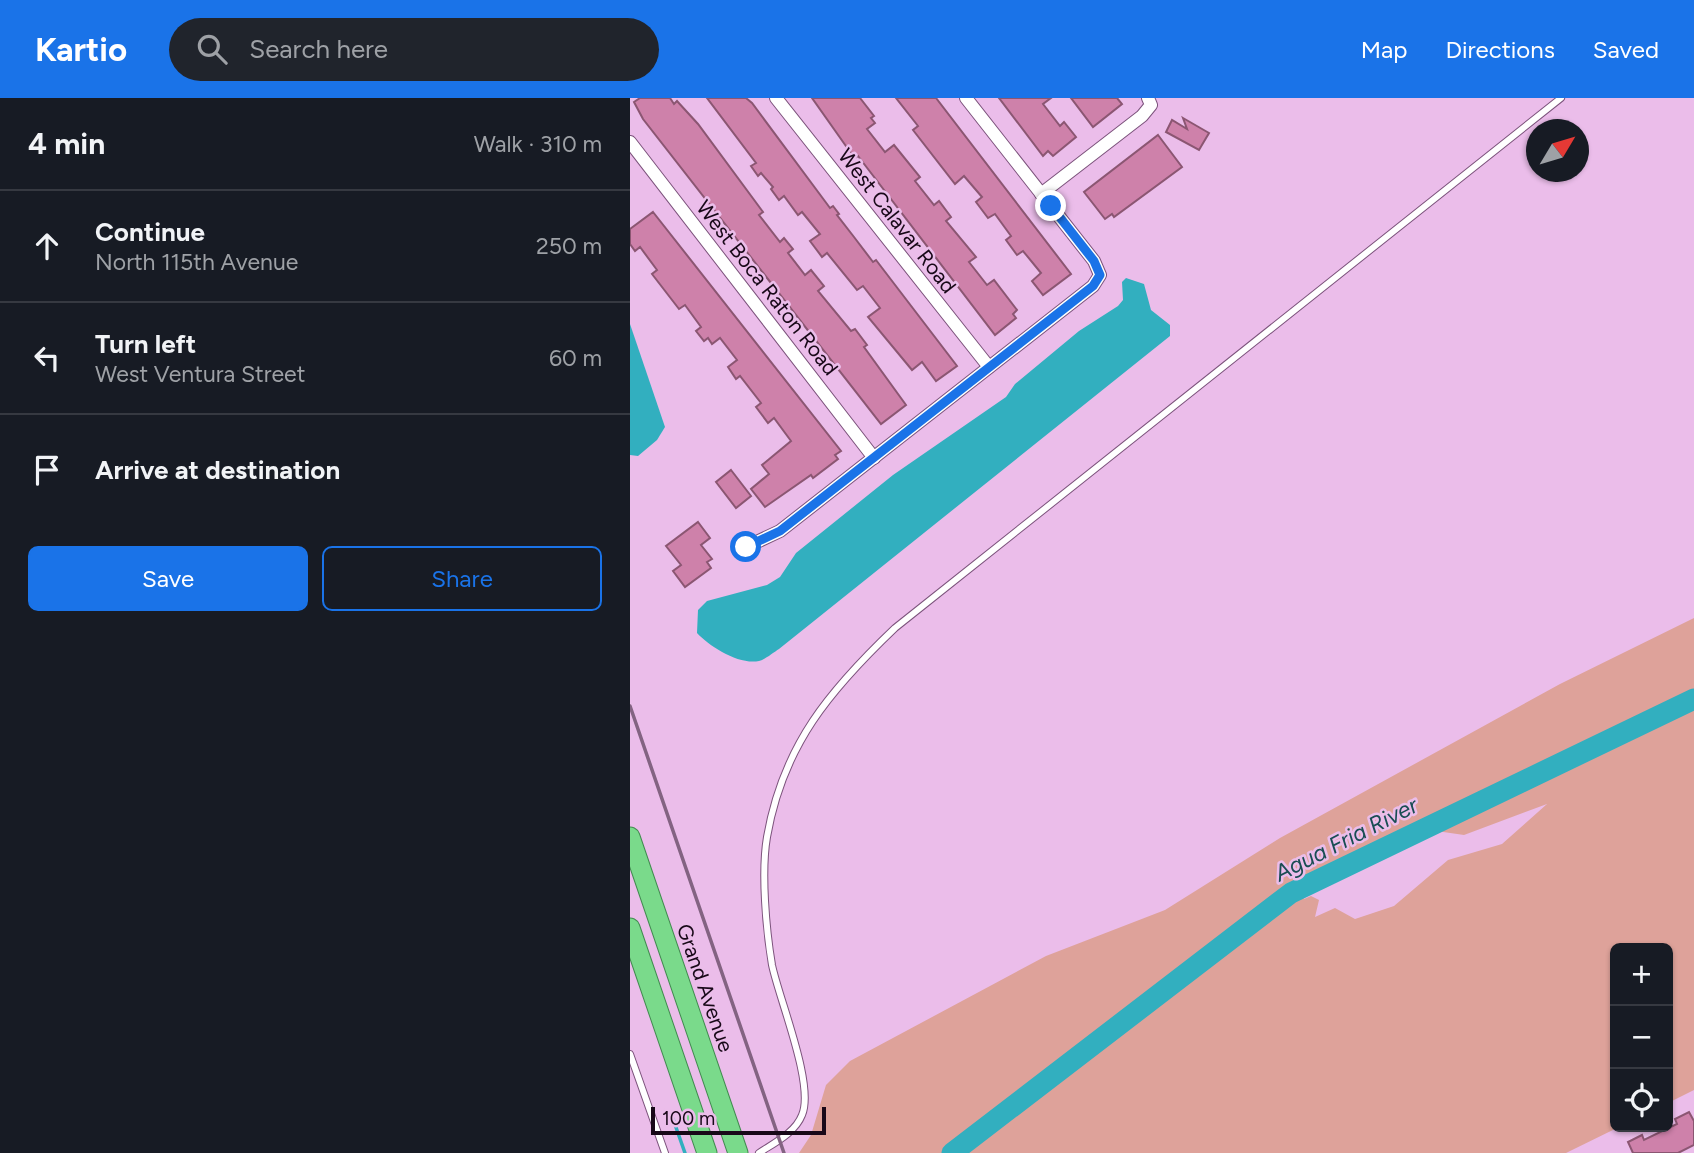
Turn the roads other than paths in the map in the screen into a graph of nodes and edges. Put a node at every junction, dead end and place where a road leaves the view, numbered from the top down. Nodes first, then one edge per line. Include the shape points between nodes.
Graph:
1 (776, 98) edge
2 (966, 98) edge
3 (1561, 98) edge
4 (1149, 101) edge
5 (630, 142) edge
6 (1041, 194) junction
7 (989, 368) junction
8 (874, 458) junction
9 (746, 547) dead end
10 (630, 837) edge
11 (630, 928) edge
12 (630, 1054) edge
13 (665, 1153) edge
14 (707, 1153) edge
15 (738, 1153) edge
16 (759, 1153) edge

1 - 7 street, West Calavar Road
2 - 6 street
3 - 16 lane via 895,628 829,694 790,760 766,840 772,963 801,1071 805,1104 796,1125
4 - 6 street via 1142,116
5 - 8 street, West Boca Raton Road
6 - 7 street via 1100,275 1093,286
7 - 8 street
8 - 9 street via 780,531
10 - 15 highway, Grand Avenue
11 - 14 highway
12 - 13 lane

